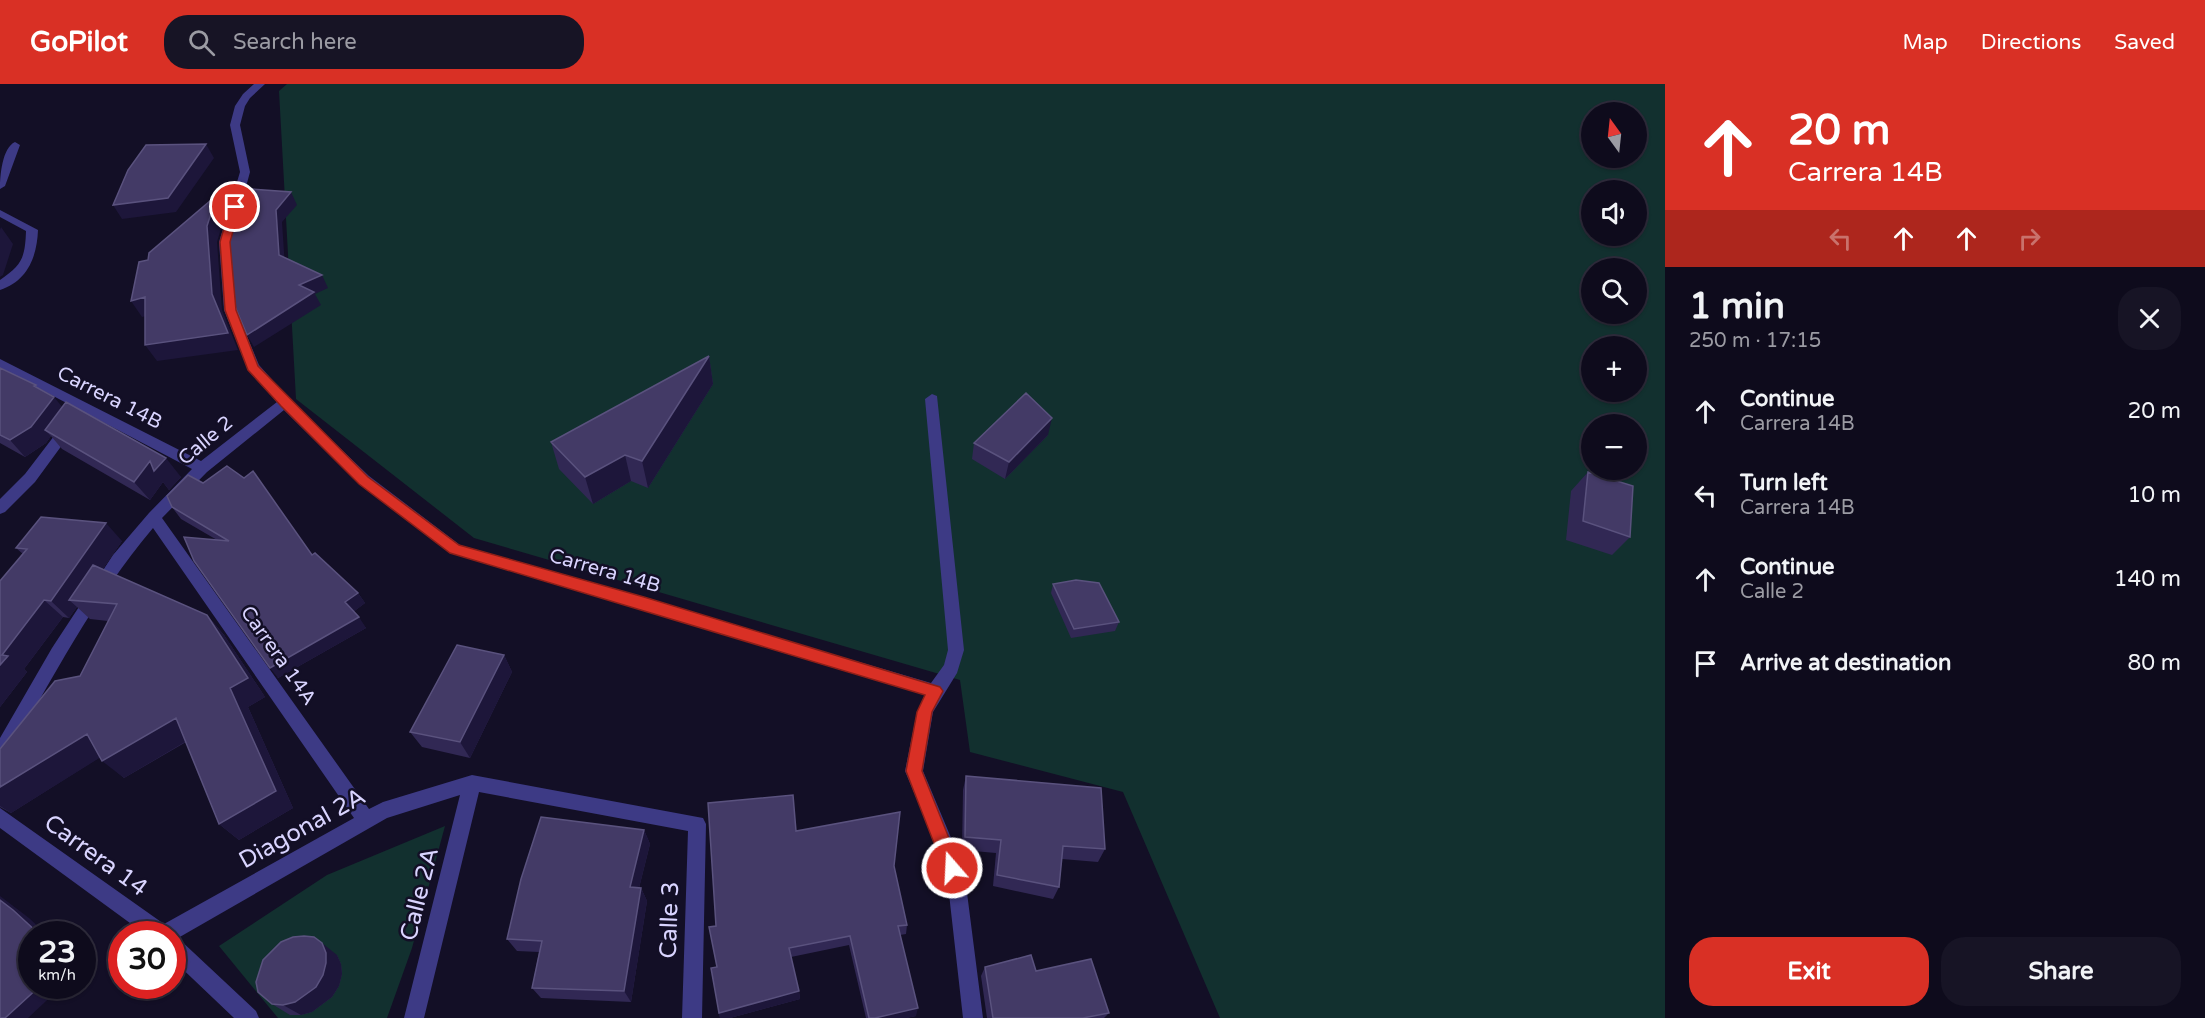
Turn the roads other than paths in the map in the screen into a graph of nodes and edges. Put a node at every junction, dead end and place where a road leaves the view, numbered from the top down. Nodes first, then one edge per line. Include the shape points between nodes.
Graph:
1 (260, 84) edge
2 (15, 145) dead end
3 (0, 186) edge
4 (0, 213) edge
5 (0, 286) edge
6 (0, 363) edge
7 (932, 399) dead end
8 (285, 403) junction
9 (83, 406) junction
10 (202, 468) junction
11 (0, 508) edge
12 (154, 517) junction
13 (935, 691) junction
14 (0, 754) edge
15 (472, 783) junction
16 (0, 817) edge
17 (366, 820) junction
18 (145, 921) edge
19 (186, 921) edge
20 (186, 958) edge
21 (249, 1018) edge
22 (414, 1018) edge
23 (692, 1018) edge
24 (973, 1018) edge

1 - 8 street via 246,96 235,125 244,172 225,242 231,310 253,367
2 - 3 street
4 - 5 street via 32,230 32,250 26,267
6 - 9 street, Carrera 14B
7 - 13 street via 956,650 951,668
8 - 10 street, Calle 2
8 - 13 street, Carrera 14B via 364,480 455,549
9 - 10 street, Carrera 14B
9 - 11 street via 30,478
10 - 12 street, Calle 2
12 - 14 street, Calle 2 via 118,559
12 - 17 street, Carrera 14A
13 - 24 street via 919,734 914,771 948,852 957,885
15 - 17 street, Diagonal 2A
15 - 22 street, Calle 2A
15 - 23 street, Calle 3 via 697,824
16 - 18 street, Carrera 14
17 - 19 street, Diagonal 2A
20 - 21 street

